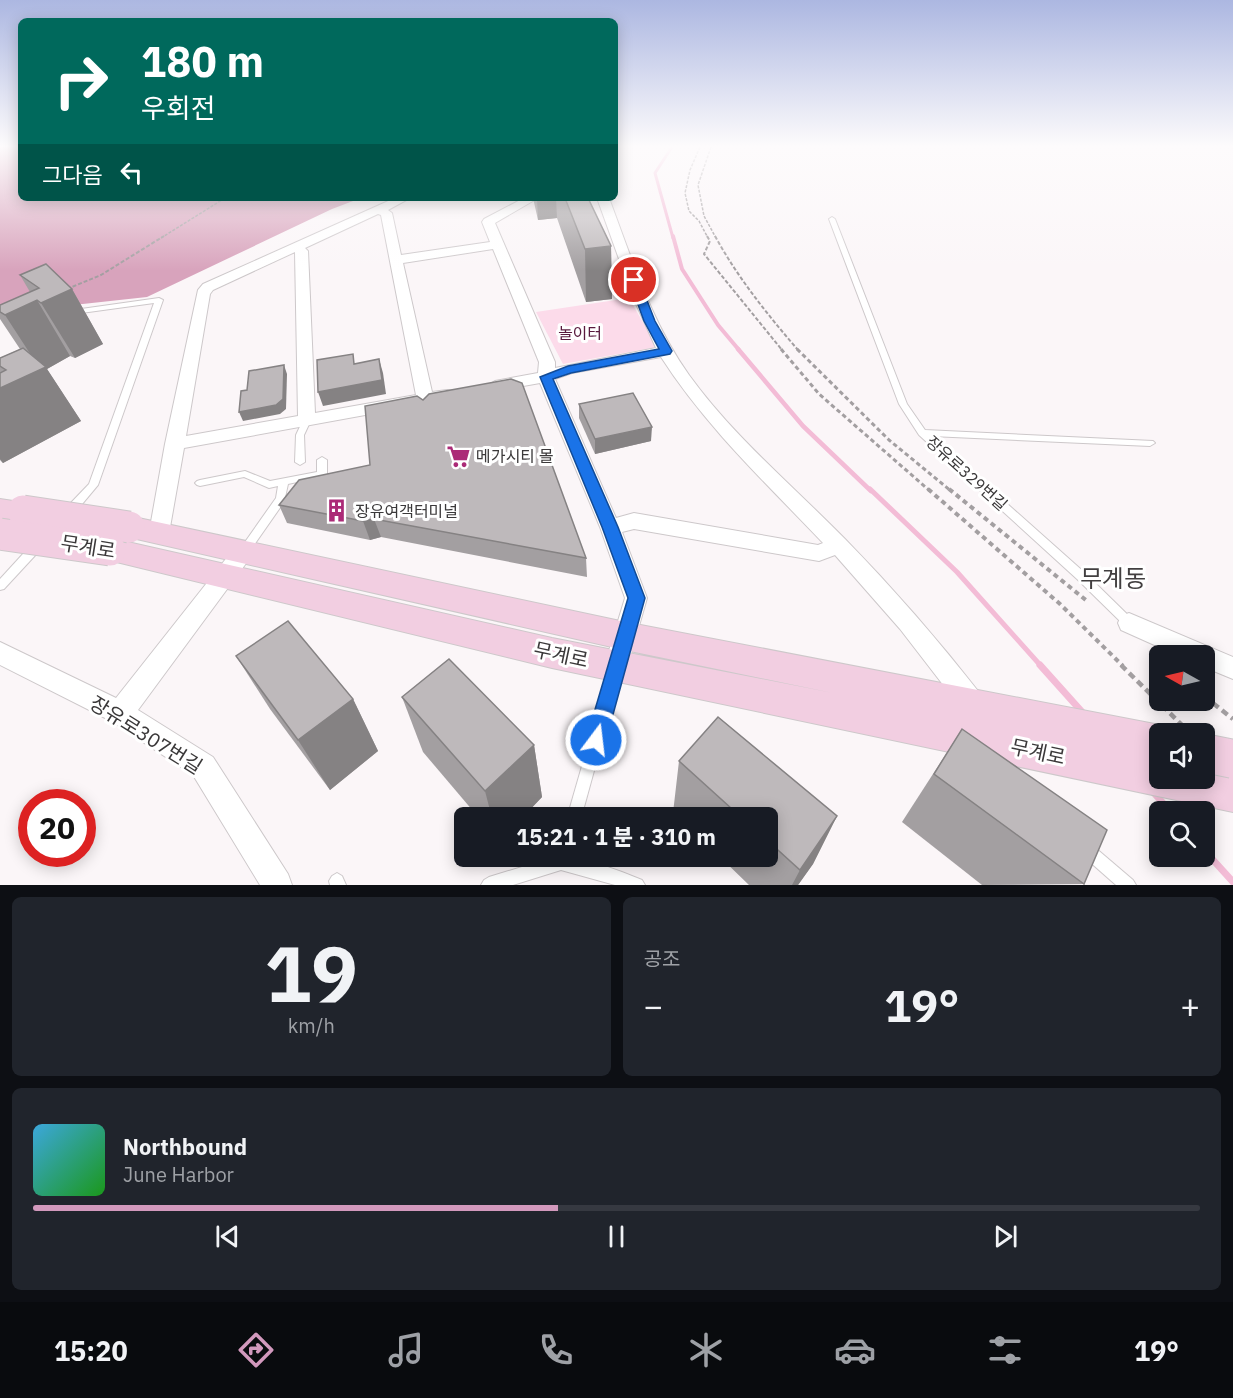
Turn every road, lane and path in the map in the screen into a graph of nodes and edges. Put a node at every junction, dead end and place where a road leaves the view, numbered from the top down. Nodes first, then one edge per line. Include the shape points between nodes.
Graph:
1 (686, 188) edge
2 (699, 188) edge
3 (220, 201) edge
4 (398, 201) edge
5 (526, 201) edge
6 (604, 201) edge
7 (378, 210) junction
8 (832, 219) dead end
9 (498, 245) junction
10 (295, 247) junction
11 (397, 260) junction
12 (60, 292) edge
13 (64, 313) edge
14 (666, 351) junction
15 (546, 377) junction
16 (425, 402) junction
17 (307, 420) junction
18 (922, 433) junction
19 (1150, 443) dead end
20 (174, 444) junction
21 (322, 460) dead end
22 (300, 462) dead end
23 (284, 482) junction
24 (200, 483) dead end
25 (11, 510) edge
26 (610, 527) junction
27 (159, 532) junction
28 (0, 534) edge
29 (120, 538) junction
30 (839, 545) junction
31 (233, 565) junction
32 (0, 586) edge
33 (1094, 605) dead end
34 (1129, 623) junction
35 (621, 652) junction
36 (0, 653) edge
37 (1149, 653) edge
38 (1233, 668) edge
39 (1215, 705) edge
40 (120, 713) junction
41 (1233, 719) edge
42 (1179, 723) edge
43 (997, 733) junction
44 (1149, 742) edge
45 (1215, 755) edge
46 (1233, 759) edge
47 (1149, 774) edge
48 (1215, 788) edge
49 (1233, 792) edge
50 (577, 807) edge
51 (1075, 840) edge
52 (542, 867) edge
53 (584, 867) edge
54 (277, 885) edge
55 (489, 885) edge
56 (637, 885) edge
57 (1128, 885) edge

1 - 42 path via 689,211 710,241 704,254 819,394 1060,604
2 - 33 path via 704,216 728,260 760,308 809,362 889,440
3 - 12 path via 101,275
4 - 7 street
5 - 9 street via 488,222
6 - 14 street via 650,321
7 - 10 street
7 - 11 street via 386,213
8 - 18 lane, 장유로329번길 via 903,404
9 - 11 street
9 - 15 street via 547,362
10 - 17 street via 302,251
10 - 20 street via 208,287 203,293
11 - 16 street
13 - 32 lane via 159,300 93,485
14 - 15 street via 568,369
14 - 30 street via 697,396 740,445
15 - 16 street
15 - 26 street
16 - 17 street
17 - 20 street
17 - 22 lane via 300,435
18 - 19 lane
18 - 34 lane, 장유로329번길
20 - 27 street
21 - 23 lane via 322,474
23 - 24 lane via 269,485 245,474
23 - 31 lane via 281,499
25 - 29 main road, 무계로, bridge
26 - 30 street via 634,520 819,553
26 - 35 street via 636,598
27 - 29 main road, 무계로
27 - 31 main road, 무계로
28 - 29 main road, 무계로, bridge
29 - 31 main road, 무계로
30 - 43 street
31 - 35 main road, 무계로
31 - 40 street
34 - 37 path
34 - 38 street
35 - 43 main road, 무계로
35 - 50 lane
36 - 40 street, 장유로307번길
39 - 41 path
40 - 54 street, 장유로307번길 via 203,766
43 - 44 main road, 무계로
43 - 47 main road, 무계로
45 - 46 main road, bridge
48 - 49 main road
51 - 57 lane
52 - 55 lane
53 - 56 lane

